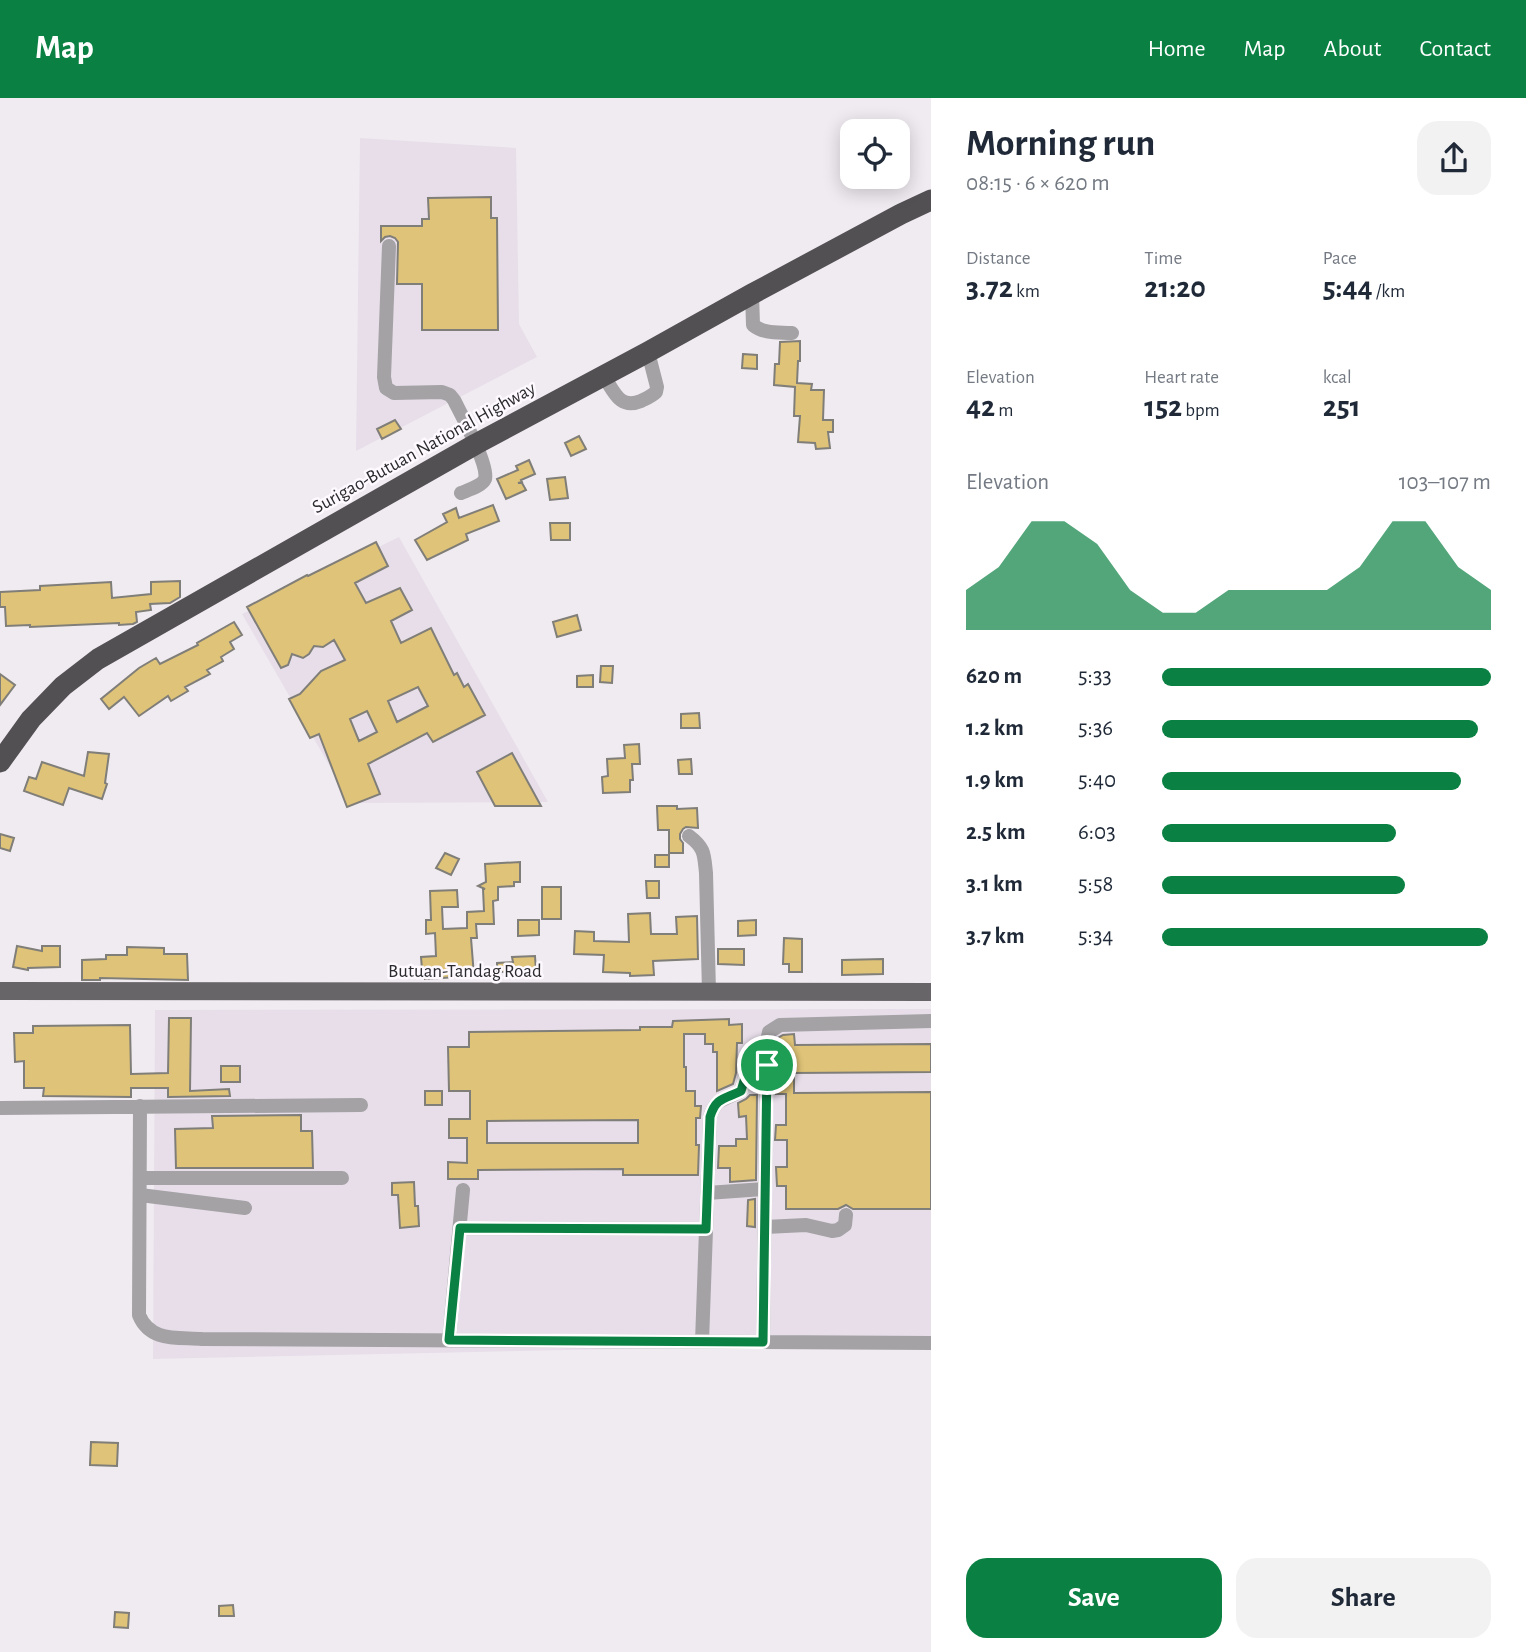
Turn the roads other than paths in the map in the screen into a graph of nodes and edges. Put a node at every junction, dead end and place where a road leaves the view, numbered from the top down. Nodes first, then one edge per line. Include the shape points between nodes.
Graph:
1 (931, 195) edge
2 (931, 200) edge
3 (901, 214) junction
4 (389, 246) dead end
5 (752, 294) junction
6 (792, 333) dead end
7 (648, 352) junction
8 (603, 375) junction
9 (476, 444) junction
10 (461, 493) dead end
11 (3, 752) edge
12 (689, 835) dead end
13 (0, 991) edge
14 (709, 992) junction
15 (931, 992) edge
16 (931, 1021) edge
17 (767, 1065) junction
18 (361, 1105) dead end
19 (140, 1106) junction
20 (0, 1108) edge
21 (140, 1178) junction
22 (342, 1178) dead end
23 (765, 1189) junction
24 (463, 1190) dead end
25 (707, 1193) junction
26 (141, 1195) junction
27 (245, 1208) dead end
28 (846, 1215) dead end
29 (765, 1227) junction
30 (460, 1228) junction
31 (706, 1229) junction
32 (449, 1340) junction
33 (702, 1342) junction
34 (763, 1342) junction
35 (931, 1343) edge

1 - 3 highway, Surigao-Butuan National Highway
2 - 3 highway, Surigao-Butuan National Highway
3 - 5 highway, Surigao-Butuan National Highway
4 - 9 lane via 386,388 394,393 450,395
5 - 6 lane via 753,325 763,331
5 - 7 highway, Surigao-Butuan National Highway
7 - 8 highway, Surigao-Butuan National Highway
7 - 8 lane via 657,387 652,396 626,404
8 - 9 highway, Surigao-Butuan National Highway
9 - 10 lane via 485,479
9 - 11 highway, Surigao-Butuan National Highway via 98,659 64,686
12 - 14 lane via 704,856
13 - 14 main road, Butuan-Tandag Road
14 - 15 main road, Butuan-Tandag Road
16 - 17 lane via 780,1025 769,1032
17 - 23 lane
17 - 25 lane via 750,1066 741,1091 713,1107
18 - 19 lane
19 - 20 lane
19 - 21 lane
21 - 22 lane
21 - 26 lane
23 - 25 lane
23 - 29 lane
24 - 30 lane
25 - 31 lane
26 - 27 lane
26 - 32 lane via 139,1315 159,1336
28 - 29 lane via 845,1225 832,1231 806,1225
29 - 34 lane
30 - 31 lane
30 - 32 lane
31 - 33 lane
32 - 33 lane
33 - 34 lane
34 - 35 lane

